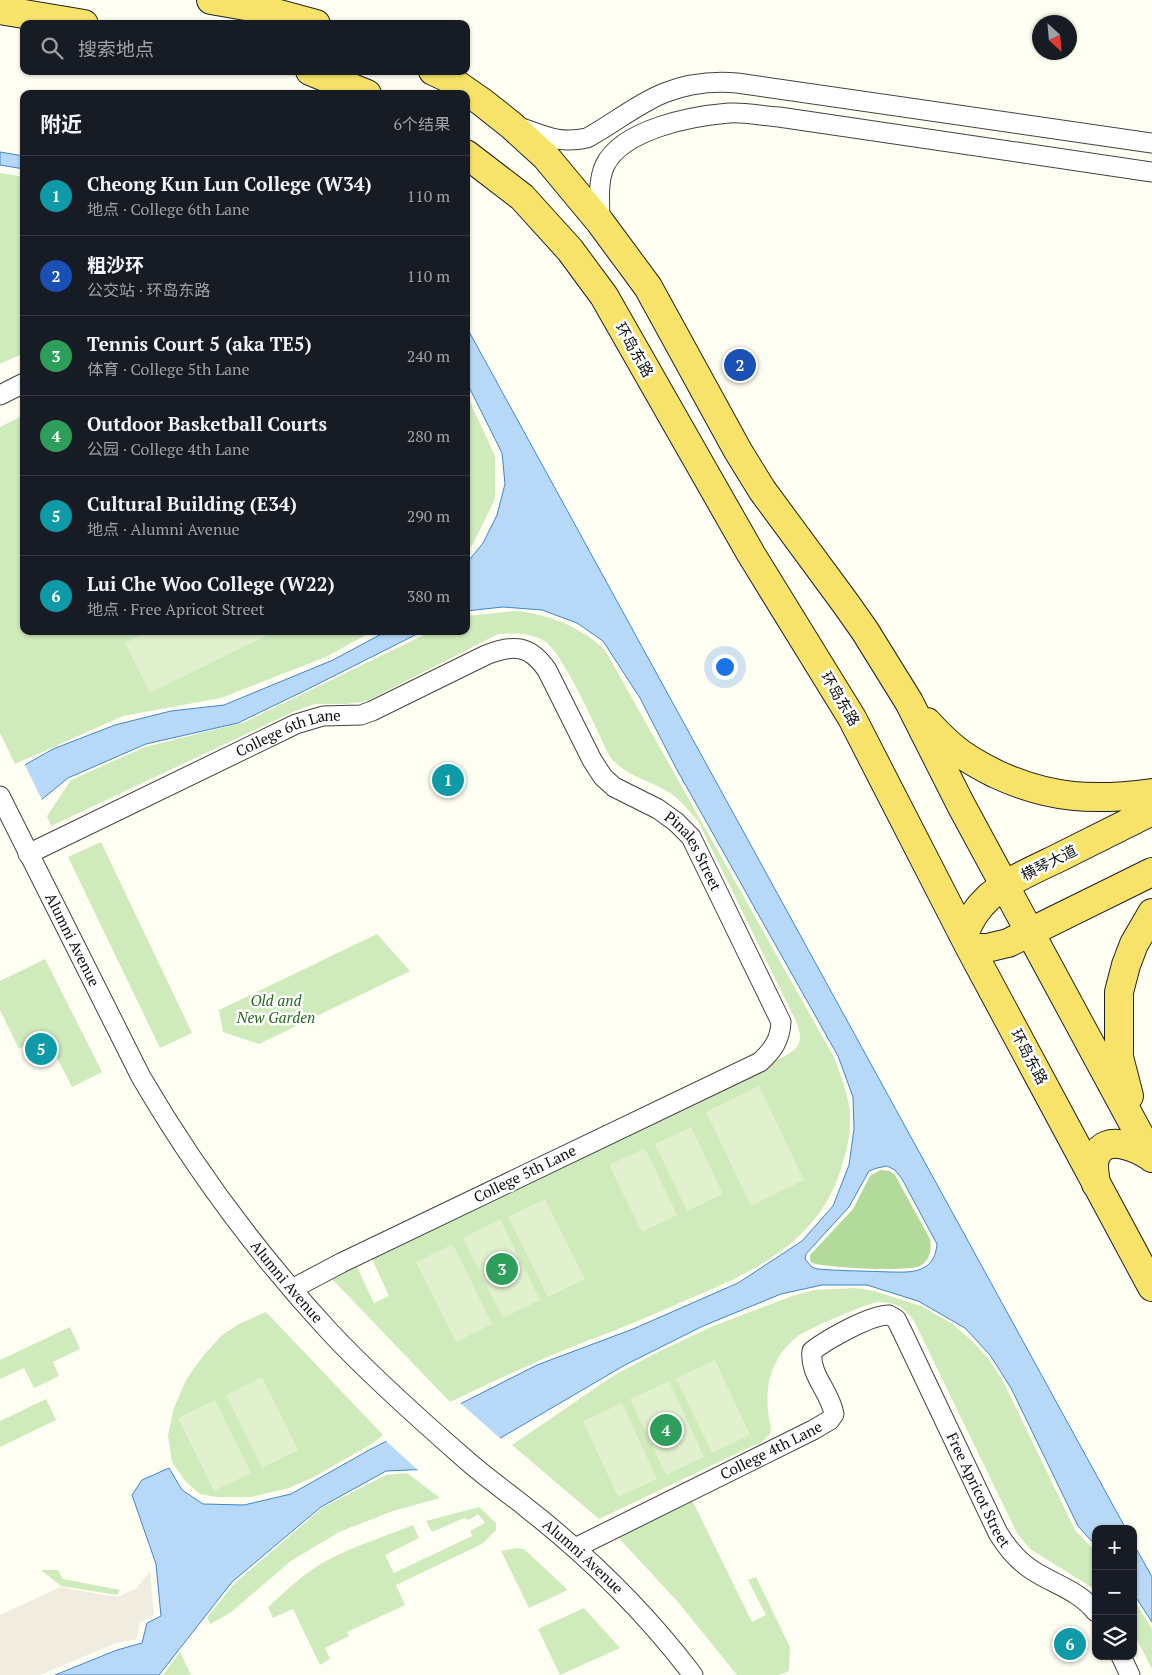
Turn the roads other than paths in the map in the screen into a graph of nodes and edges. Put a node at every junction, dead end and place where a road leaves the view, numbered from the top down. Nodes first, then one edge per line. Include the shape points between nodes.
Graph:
1 (211, 0) edge
2 (0, 10) edge
3 (63, 14) edge
4 (301, 20) edge
5 (320, 75) edge
6 (440, 75) edge
7 (358, 90) edge
8 (464, 90) edge
9 (470, 94) edge
10 (511, 125) junction
11 (1151, 142) edge
12 (470, 157) edge
13 (1152, 172) edge
14 (600, 222) junction
15 (20, 385) edge
16 (0, 395) edge
17 (547, 670) joint
18 (909, 702) junction
19 (1152, 793) edge
20 (0, 796) edge
21 (1152, 811) edge
22 (24, 846) junction
23 (1152, 872) edge
24 (1006, 885) junction
25 (1152, 913) edge
26 (1031, 932) junction
27 (967, 941) junction
28 (760, 1062) joint
29 (1148, 1150) edge
30 (1096, 1184) junction
31 (1152, 1287) edge
32 (292, 1289) junction
33 (902, 1331) joint
34 (574, 1548) junction
35 (1092, 1608) edge
36 (1123, 1660) edge
37 (693, 1675) edge
38 (1130, 1675) edge

1 - 4 main road
2 - 3 main road
5 - 7 main road
6 - 8 main road
9 - 10 main road
10 - 11 street via 560,141 574,141 587,138 664,93 716,82
10 - 14 main road via 546,157
12 - 27 main road, 环岛东路 via 522,198 570,250 604,296 751,554 852,718
13 - 14 street via 730,113 672,123 636,137 617,150 606,165 601,180
14 - 18 main road via 648,287 762,490 856,617
15 - 16 street
17 - 22 street, College 6th Lane via 525,649 499,650 361,715 323,716 296,724
17 - 28 street, Pinales Street via 603,777 614,788 658,809 691,837 781,1022 776,1044
18 - 19 main road via 962,755 1015,782 1046,792 1079,797 1118,798
18 - 24 main road
20 - 22 street, Alumni Avenue
21 - 24 main road, 横琴大道
22 - 32 street, Alumni Avenue via 158,1107 237,1223
23 - 26 main road
24 - 26 main road
24 - 27 main road, 横琴大道 via 990,896 969,920
25 - 29 main road via 1131,951 1119,992 1120,1057
26 - 27 main road via 987,948
26 - 29 main road
27 - 30 main road, 环岛东路
28 - 32 street, College 5th Lane
29 - 30 main road via 1124,1144 1103,1148 1096,1155 1094,1165
30 - 31 main road, 环岛东路
32 - 34 street, Alumni Avenue via 369,1372 419,1418
33 - 34 street, College 4th Lane via 896,1319 882,1315 826,1340 812,1351 812,1365 832,1406 834,1414 830,1420
33 - 35 street, Free Apricot Street via 1008,1550 1033,1571 1082,1598
34 - 37 street, Alumni Avenue via 639,1611
36 - 38 street

